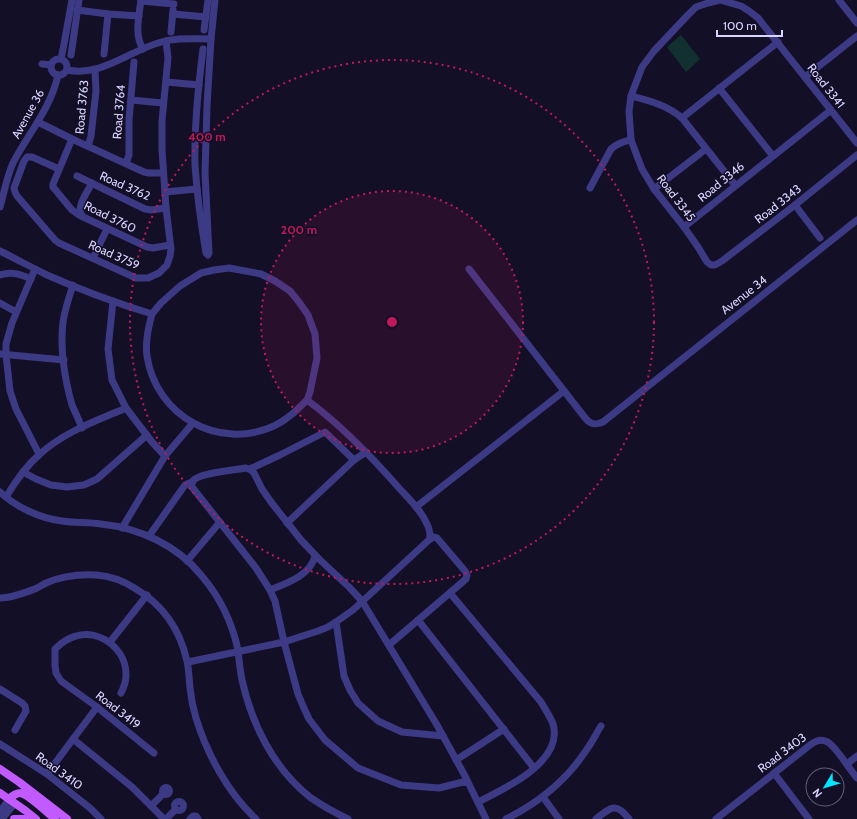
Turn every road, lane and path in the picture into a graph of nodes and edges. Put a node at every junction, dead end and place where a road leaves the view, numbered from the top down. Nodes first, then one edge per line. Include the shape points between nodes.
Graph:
1 (72, 0) edge
2 (79, 0) edge
3 (141, 0) edge
4 (208, 0) edge
5 (215, 0) edge
6 (721, 0) edge
7 (839, 0) edge
8 (174, 2) edge
9 (77, 10) junction
10 (108, 14) junction
11 (173, 14) junction
12 (139, 16) junction
13 (206, 17) junction
14 (857, 23) edge
15 (204, 30) dead end
16 (171, 32) dead end
17 (857, 36) edge
18 (211, 38) junction
19 (166, 41) junction
20 (778, 42) junction
21 (143, 49) junction
22 (203, 49) dead end
23 (104, 54) dead end
24 (71, 55) dead end
25 (61, 59) junction
26 (134, 62) dead end
27 (42, 64) dead end
28 (51, 66) junction
29 (67, 70) junction
30 (95, 70) junction
31 (58, 75) junction
32 (805, 77) junction
33 (166, 82) junction
34 (199, 85) junction
35 (719, 88) junction
36 (631, 96) junction
37 (130, 100) junction
38 (163, 103) junction
39 (831, 110) junction
40 (682, 118) junction
41 (38, 122) junction
42 (72, 140) junction
43 (630, 140) junction
44 (857, 143) edge
45 (88, 146) junction
46 (706, 149) junction
47 (857, 155) edge
48 (772, 156) junction
49 (126, 163) junction
50 (59, 169) junction
51 (163, 173) junction
52 (77, 176) dead end
53 (92, 183) junction
54 (735, 185) junction
55 (590, 188) dead end
56 (654, 189) junction
57 (197, 190) junction
58 (165, 192) junction
59 (795, 205) junction
60 (80, 206) junction
61 (0, 207) edge
62 (71, 208) junction
63 (166, 208) junction
64 (82, 216) junction
65 (857, 220) edge
66 (684, 227) junction
67 (107, 229) junction
68 (820, 238) dead end
69 (170, 245) junction
70 (0, 251) edge
71 (93, 258) junction
72 (711, 265) joint
73 (35, 269) junction
74 (469, 269) dead end
75 (0, 274) edge
76 (31, 279) junction
77 (73, 286) junction
78 (113, 301) junction
79 (0, 303) edge
80 (16, 312) junction
81 (152, 314) junction
82 (3, 355) edge
83 (64, 360) junction
84 (564, 391) junction
85 (307, 400) junction
86 (126, 408) junction
87 (193, 423) junction
88 (82, 428) junction
89 (147, 435) junction
90 (366, 452) junction
91 (40, 454) junction
92 (165, 456) junction
93 (354, 460) junction
94 (250, 469) junction
95 (23, 472) junction
96 (192, 482) junction
97 (0, 492) edge
98 (6, 497) junction
99 (416, 507) junction
100 (220, 522) junction
101 (287, 523) junction
102 (122, 528) junction
103 (149, 536) junction
104 (430, 539) junction
105 (315, 556) junction
106 (187, 561) junction
107 (270, 590) junction
108 (450, 593) junction
109 (147, 595) junction
110 (0, 598) edge
111 (362, 601) junction
112 (418, 620) junction
113 (336, 622) junction
114 (110, 642) junction
115 (284, 642) junction
116 (389, 644) junction
117 (238, 652) junction
118 (188, 662) junction
119 (0, 689) edge
120 (121, 693) dead end
121 (97, 707) junction
122 (601, 726) dead end
123 (504, 728) junction
124 (15, 730) dead end
125 (443, 736) junction
126 (73, 739) junction
127 (0, 744) edge
128 (154, 753) dead end
129 (857, 756) edge
130 (456, 760) junction
131 (847, 764) junction
132 (534, 768) junction
133 (0, 769) edge
134 (774, 773) junction
135 (47, 774) junction
136 (857, 778) edge
137 (467, 781) junction
138 (19, 782) junction
139 (0, 793) edge
140 (20, 793) junction
141 (163, 794) dead end
142 (543, 797) junction
143 (12, 801) junction
144 (478, 802) junction
145 (151, 806) junction
146 (176, 809) dead end
147 (0, 812) edge
148 (162, 818) edge
149 (2, 819) edge
150 (14, 819) edge
151 (25, 819) edge
152 (36, 819) edge
153 (55, 819) edge
154 (66, 819) edge
155 (101, 819) edge
156 (190, 819) edge
157 (198, 819) edge
158 (256, 819) edge
159 (348, 819) edge
160 (486, 819) edge
161 (506, 819) edge
162 (559, 819) edge
163 (596, 819) edge
164 (629, 819) edge
165 (716, 819) edge
166 (809, 819) edge

1 - 25 street
2 - 9 street
3 - 8 street
3 - 12 street
4 - 13 street
5 - 18 street
6 - 20 street, Road 3341 via 749,11
6 - 36 street, Road 3345 via 696,7 654,51 642,67
7 - 14 street
8 - 11 street
9 - 10 street
9 - 24 street
10 - 12 street
10 - 23 street
11 - 13 street
11 - 16 street
12 - 21 street via 138,36
13 - 15 street
17 - 32 street
18 - 19 street
18 - 57 street via 205,173 208,255
19 - 21 street
19 - 33 street, Road 3759
20 - 32 street, Road 3341
20 - 35 street
21 - 30 street
22 - 34 street
25 - 28 street via 55,60
25 - 29 street via 67,63
26 - 37 street, Road 3764
27 - 28 street
28 - 31 street via 52,72
29 - 30 street
29 - 31 street via 65,74
30 - 45 street, Road 3763 via 95,99
31 - 41 street, Avenue 36 via 52,96
32 - 39 street, Road 3341
33 - 34 street
33 - 38 street, Road 3759
34 - 57 street via 195,140
35 - 40 street
35 - 48 street
36 - 40 street via 653,101
36 - 43 street, Road 3345
37 - 38 street
37 - 49 street, Road 3764
38 - 51 street, Road 3759
39 - 44 street, Road 3341
39 - 48 street, Road 3346
40 - 46 street
41 - 42 street, Road 3763
41 - 61 street, Avenue 36 via 12,166
42 - 45 street, Road 3763
42 - 50 street, Road 3760
43 - 55 street via 611,149
43 - 56 street, Road 3345
45 - 49 street, Road 3763
46 - 54 street
46 - 56 street
47 - 59 street, Road 3343
48 - 54 street, Road 3346
49 - 51 street, Road 3763 via 147,173
50 - 62 street, Road 3760 via 53,186
50 - 71 street, Road 3759 via 28,157 14,186 15,192 55,240
51 - 58 street, Road 3759
52 - 53 street, Road 3762
53 - 60 street
53 - 63 street, Road 3762 via 145,209
54 - 66 street, Road 3346
56 - 66 street, Road 3345
57 - 58 street
58 - 63 street, Road 3759
59 - 68 street
59 - 72 street, Road 3343 via 722,261 715,266
60 - 62 street
60 - 64 street
62 - 64 street, Road 3760
63 - 69 street, Road 3759
64 - 67 street, Road 3760
65 - 84 street, Avenue 34 via 602,422 588,422
66 - 72 street, Road 3345
67 - 69 street, Road 3760 via 149,248
67 - 71 street
69 - 71 street, Road 3759 via 167,265 159,273 148,278 133,277
70 - 73 street
73 - 76 street
73 - 77 street
74 - 84 street, Avenue 34
75 - 76 street via 17,274
76 - 80 street
77 - 78 street
77 - 83 street via 63,322
78 - 81 street
78 - 86 street via 108,349 112,380
79 - 80 street
80 - 82 street
81 - 85 street via 180,286 201,273 229,268 261,274 275,281 290,290 308,315 315,334 317,358
81 - 87 street via 147,335 147,356 152,376 171,406
82 - 83 street
82 - 91 street via 16,409
83 - 88 street via 73,406
84 - 99 street
85 - 87 street via 292,415 274,426 254,433 212,431
85 - 90 street
86 - 88 street
86 - 89 street
87 - 92 street
88 - 91 street via 68,434
89 - 92 street
89 - 95 street via 97,480 84,486 51,485
90 - 93 street
90 - 99 street
91 - 95 street
92 - 102 street
93 - 94 street via 325,432
93 - 101 street
94 - 96 street via 209,474
94 - 101 street via 266,496
95 - 98 street
96 - 100 street via 192,487 201,500
96 - 103 street via 185,485
97 - 98 street
98 - 102 street via 42,516
99 - 104 street via 427,524
100 - 106 street
100 - 107 street
101 - 105 street
102 - 103 street
103 - 106 street
104 - 108 street via 439,539 466,572 466,579
104 - 111 street
105 - 107 street via 305,572
105 - 111 street
106 - 117 street via 200,573 220,602 234,634
107 - 115 street
108 - 112 street
108 - 132 street via 549,715 554,729 552,742 546,755
109 - 110 street via 113,578 84,574 69,576
109 - 114 street
109 - 118 street via 173,625
111 - 113 street
111 - 116 street
112 - 116 street
112 - 123 street
113 - 115 street
113 - 125 street via 344,676 358,702 378,720 402,732
114 - 120 street via 122,657 125,666 125,684
114 - 121 street, Road 3419 via 94,635 81,635 69,638 55,649 56,673 61,681
115 - 117 street
115 - 137 street via 298,694 309,719 325,740 358,768 401,785 439,788
116 - 125 street
117 - 118 street
117 - 159 street via 242,680 252,713 276,761 310,797
118 - 158 street via 190,690 205,742 217,768 235,796
119 - 124 street via 25,706 26,711
121 - 126 street
121 - 128 street, Road 3419
122 - 142 street via 573,769
123 - 130 street
123 - 132 street
125 - 130 street
126 - 135 street
126 - 145 street via 132,787
127 - 135 street, Road 3410
129 - 131 street
130 - 137 street
131 - 134 street, Road 3403 via 830,743 818,740
131 - 136 street, Road 3403
132 - 144 street via 512,784
133 - 138 main road
134 - 165 street, Road 3403
134 - 166 street
135 - 155 street, Road 3410
137 - 144 street
138 - 140 main road
138 - 154 main road
139 - 143 main road
140 - 143 main road via 14,795
140 - 153 main road
141 - 145 street
142 - 161 street
142 - 162 street
143 - 147 street
143 - 149 street
143 - 152 main road
144 - 160 street
145 - 148 street
146 - 148 street
150 - 151 main road
156 - 157 street via 196,816
163 - 164 street via 613,808 619,808

